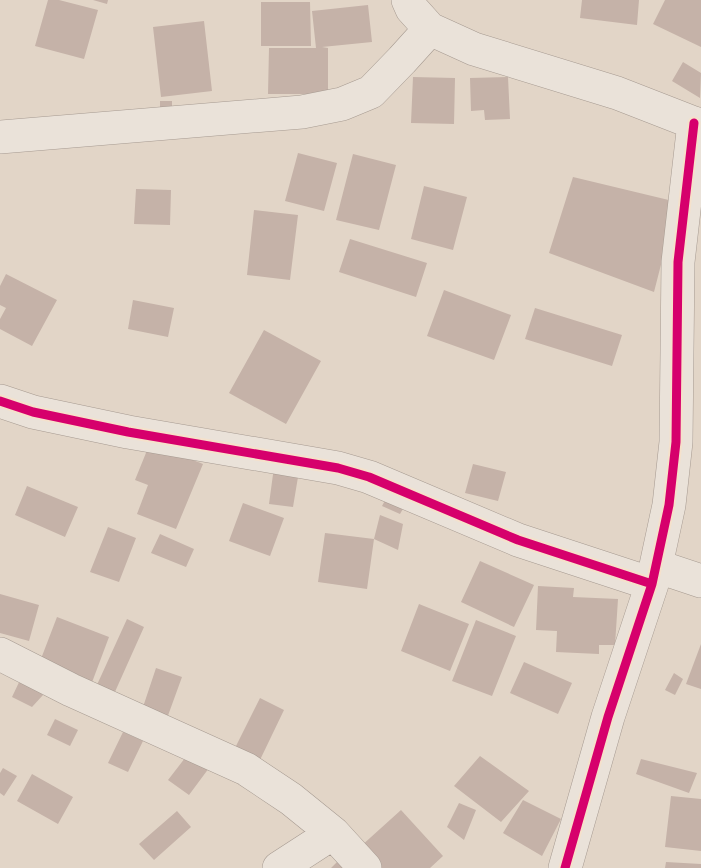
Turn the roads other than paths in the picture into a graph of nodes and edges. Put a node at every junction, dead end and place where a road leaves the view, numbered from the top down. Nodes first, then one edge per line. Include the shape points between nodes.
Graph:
1 (408, 0) edge
2 (430, 29) junction
3 (697, 124) edge
4 (0, 137) edge
5 (0, 401) edge
6 (654, 575) junction
7 (701, 581) edge
8 (0, 654) edge
9 (333, 833) junction
10 (279, 868) edge
11 (365, 868) edge
12 (565, 868) edge

1 - 2 street
2 - 3 street via 474,49 617,93
2 - 4 street via 371,92 342,104 302,112
3 - 6 street via 678,262 676,442 669,505
5 - 6 street via 128,432 338,468 369,477 518,540
6 - 7 street
6 - 12 street
8 - 9 street via 246,769
9 - 10 street
9 - 11 street

